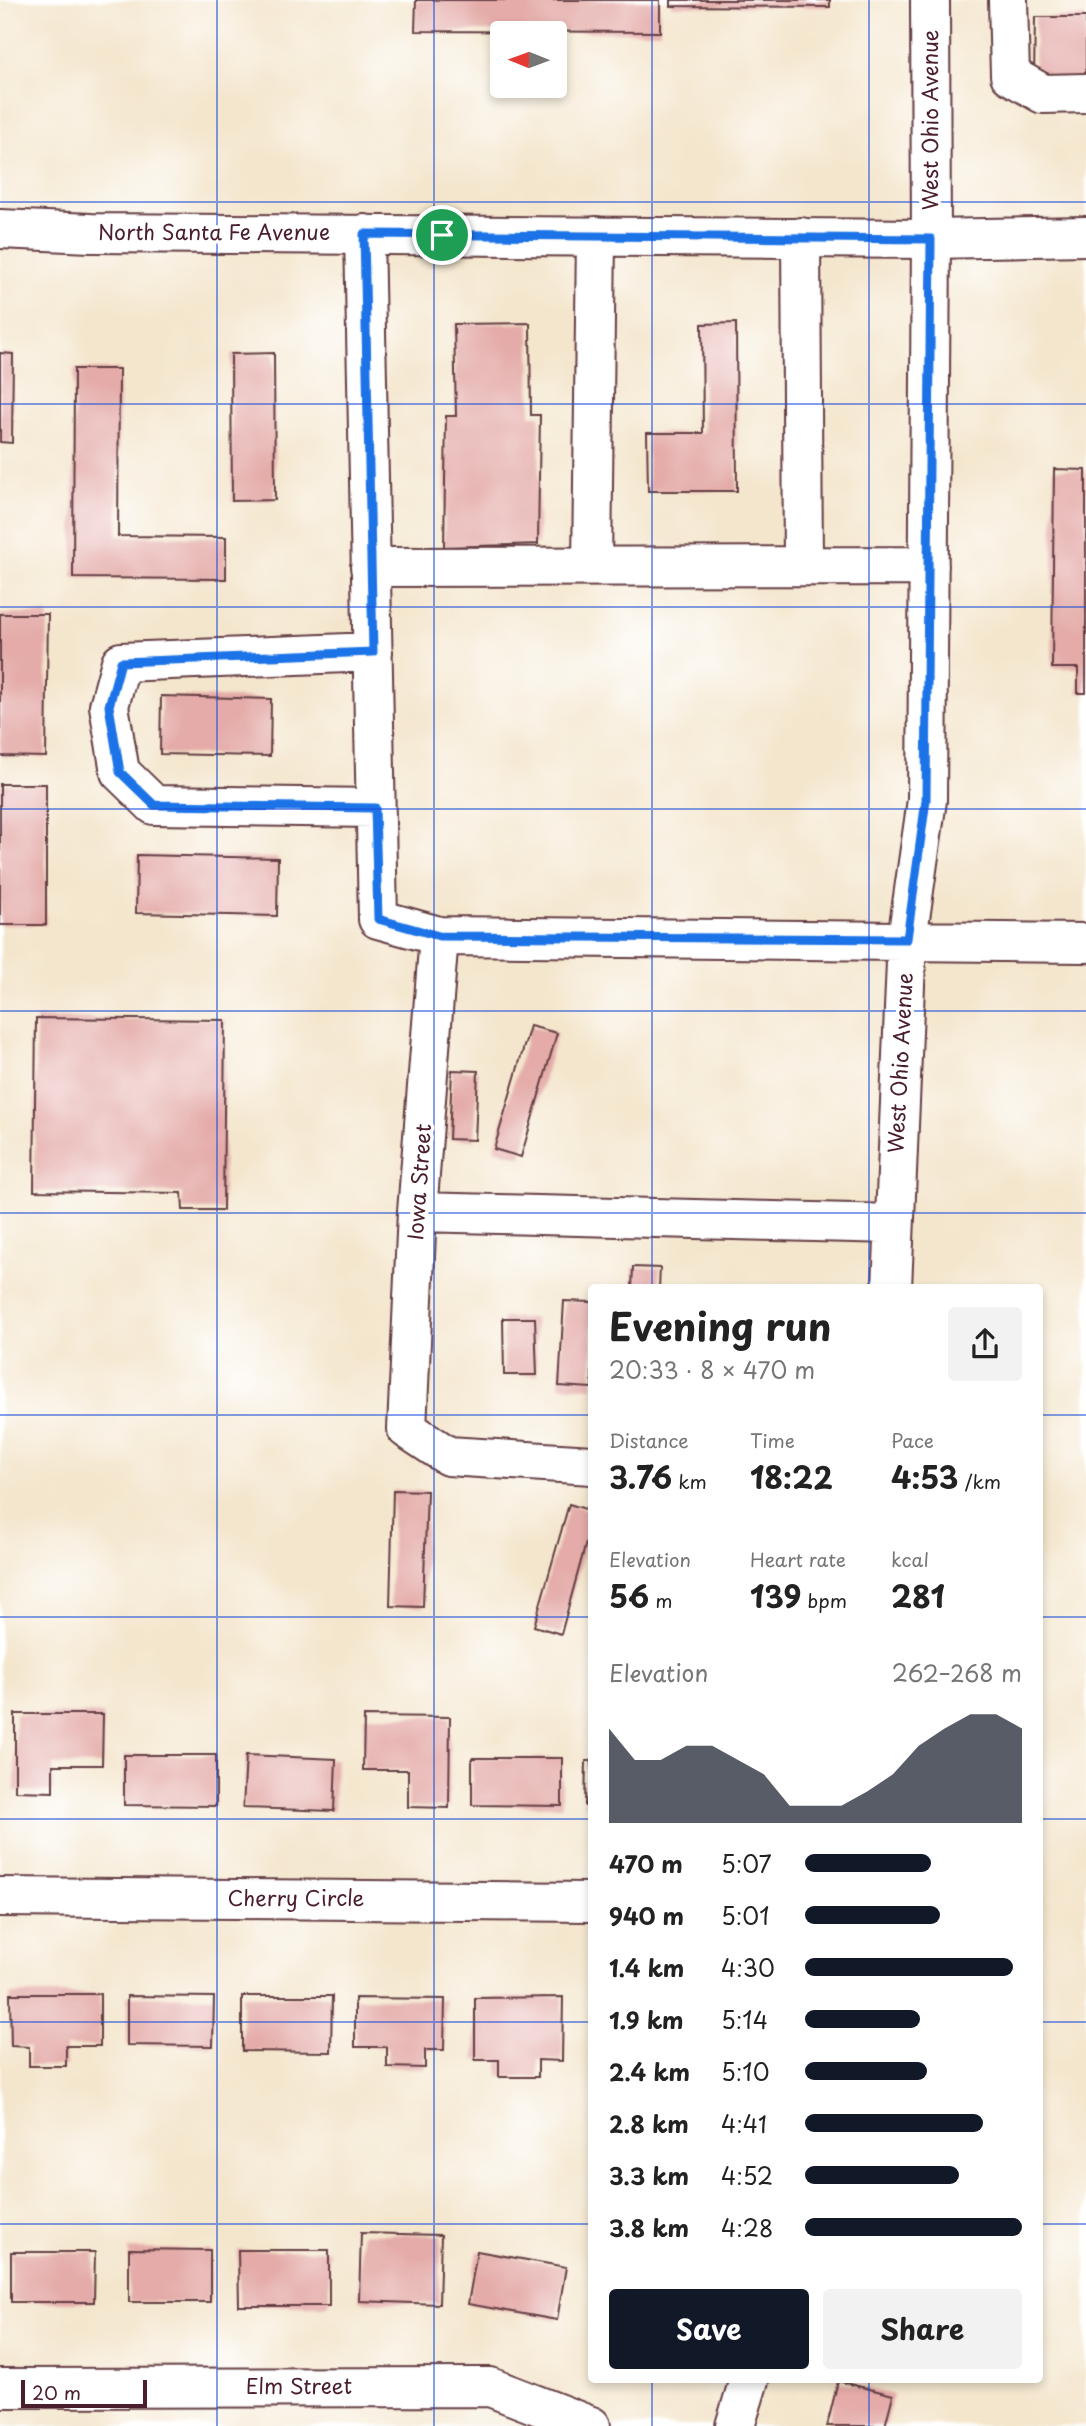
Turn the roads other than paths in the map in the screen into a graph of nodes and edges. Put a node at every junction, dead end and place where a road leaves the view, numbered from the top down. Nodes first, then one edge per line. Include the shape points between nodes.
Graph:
1 (930, 0) edge
2 (1008, 0) edge
3 (1086, 93) edge
4 (0, 229) edge
5 (364, 234) junction
6 (596, 236) junction
7 (1086, 236) edge
8 (801, 237) junction
9 (931, 239) junction
10 (592, 566) junction
11 (803, 566) junction
12 (929, 566) junction
13 (370, 567) junction
14 (373, 652) junction
15 (375, 808) junction
16 (439, 936) junction
17 (907, 939) junction
18 (1086, 943) edge
19 (416, 1212) junction
20 (894, 1224) junction
21 (892, 1284) edge
22 (588, 1465) edge
23 (0, 1898) edge
24 (588, 1902) edge
25 (748, 2383) edge
26 (0, 2388) edge
27 (591, 2426) edge
28 (735, 2426) edge

1 - 9 street, West Ohio Avenue
2 - 3 street via 1010,75 1043,94
4 - 5 street, North Santa Fe Avenue
5 - 6 street, North Santa Fe Avenue
5 - 13 street
6 - 8 street, North Santa Fe Avenue
6 - 10 street
7 - 9 street, North Santa Fe Avenue
8 - 9 street, North Santa Fe Avenue
8 - 11 street
9 - 12 street, West Ohio Avenue
10 - 11 street
10 - 13 street
11 - 12 street
12 - 17 street, West Ohio Avenue via 926,800
13 - 14 street
14 - 15 street
14 - 15 street via 121,662 109,706 120,772 154,805
15 - 16 street via 378,919
16 - 17 street
16 - 19 street, Iowa Street
17 - 18 street
17 - 20 street, West Ohio Avenue
19 - 20 street
19 - 22 street, Iowa Street via 407,1429 448,1456
20 - 21 street, West Ohio Avenue
23 - 24 street, Cherry Circle
25 - 28 street
26 - 27 street, Elm Street via 490,2387

